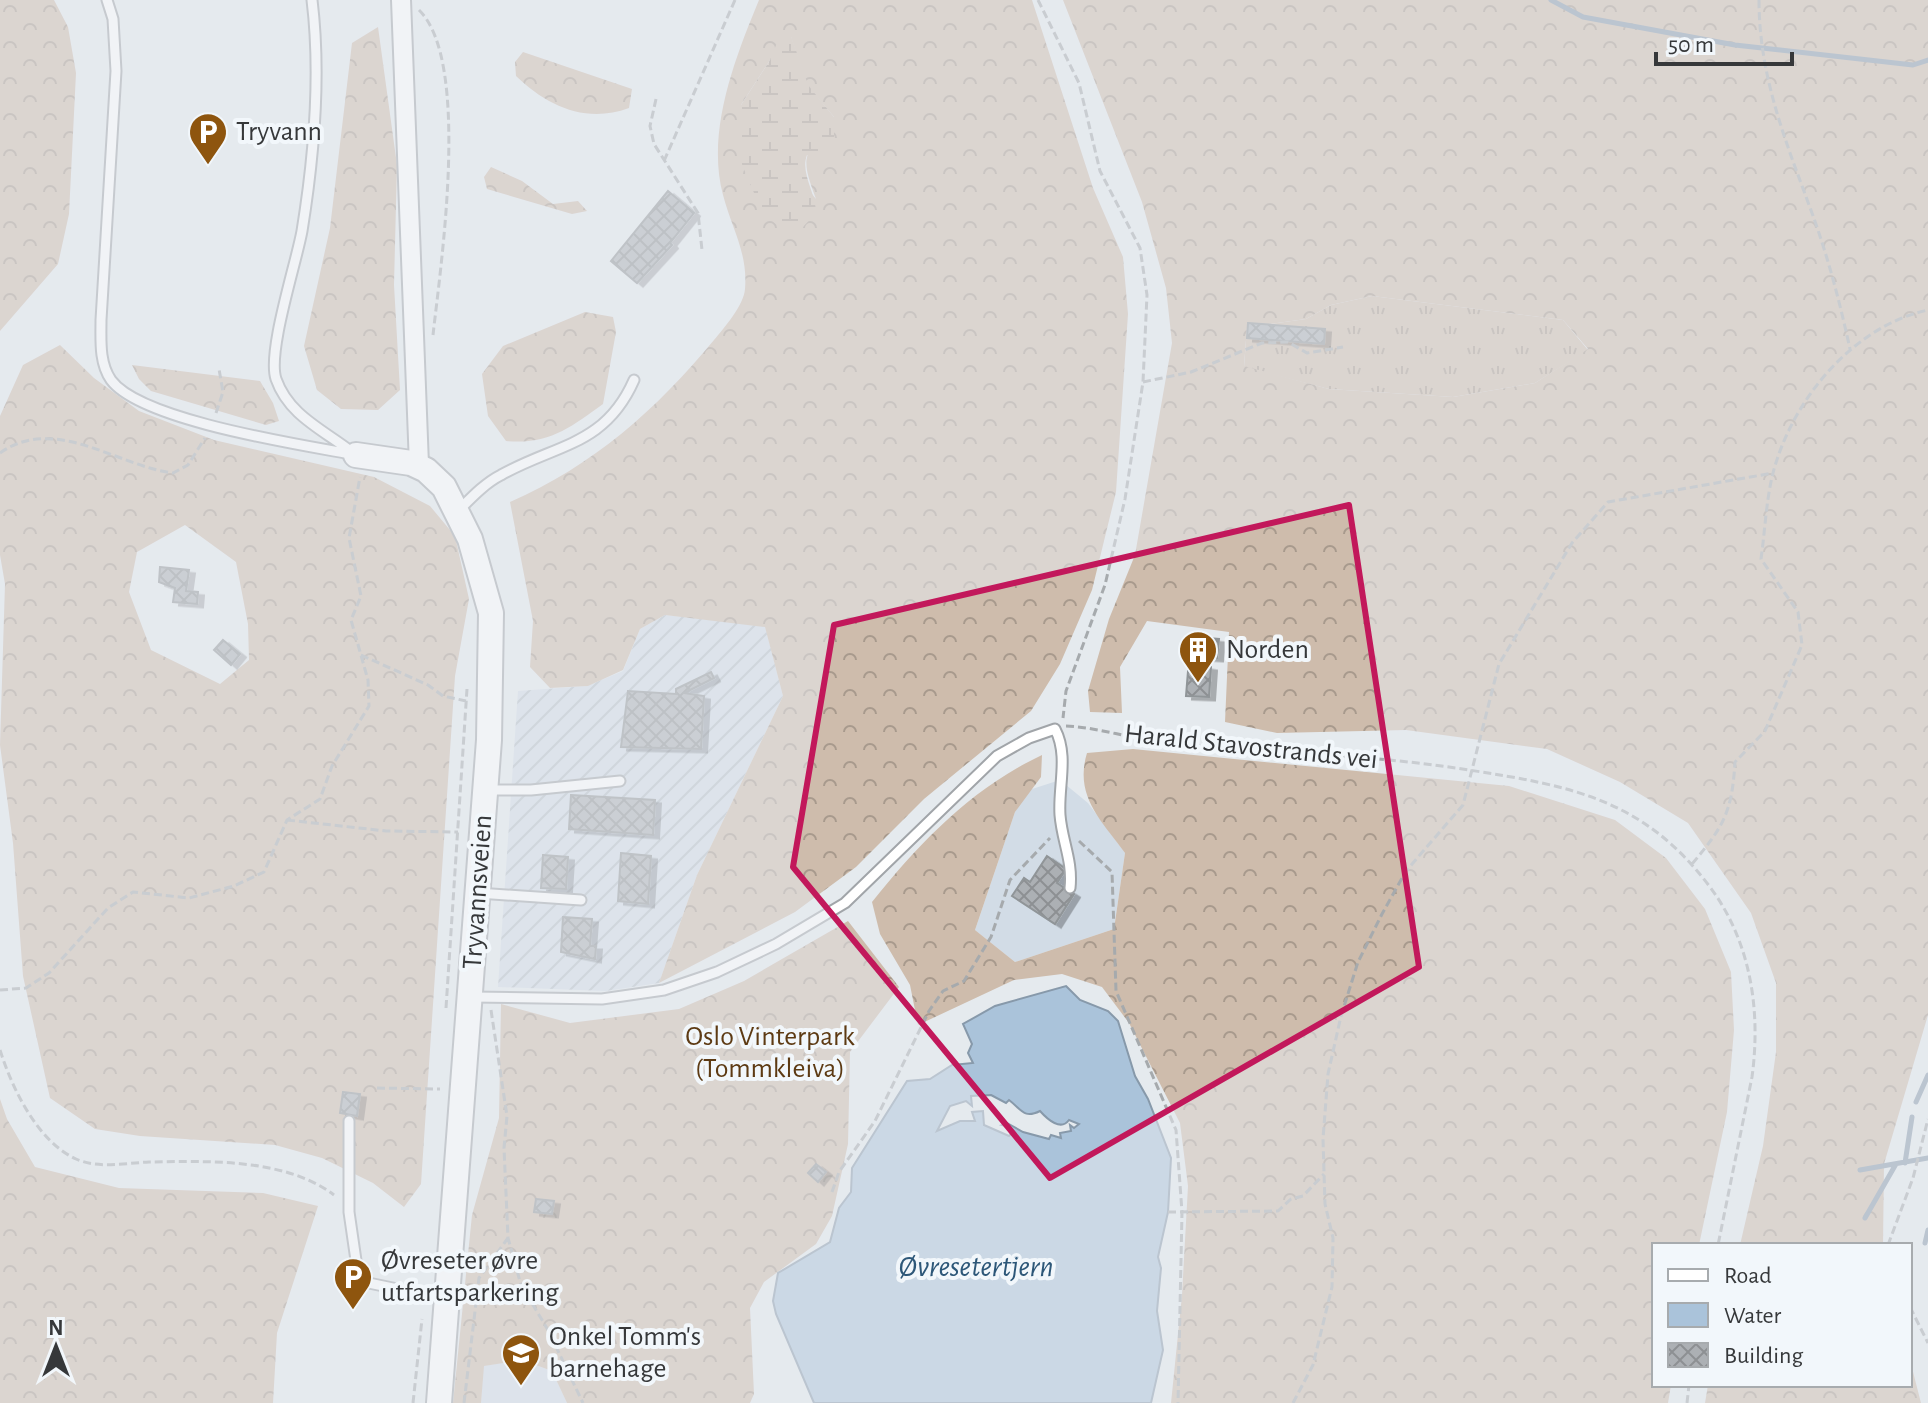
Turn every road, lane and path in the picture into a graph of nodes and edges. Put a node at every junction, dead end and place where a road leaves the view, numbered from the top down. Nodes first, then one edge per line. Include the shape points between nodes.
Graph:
1 (107, 0) edge
2 (312, 0) edge
3 (401, 0) edge
4 (415, 0) edge
5 (735, 0) edge
6 (1038, 0) edge
7 (1759, 0) edge
8 (656, 99) dead end
9 (664, 161) junction
10 (702, 250) dead end
11 (1928, 310) edge
12 (433, 341) dead end
13 (1343, 347) dead end
14 (1850, 349) junction
15 (219, 369) dead end
16 (634, 380) dead end
17 (1143, 382) junction
18 (213, 424) junction
19 (0, 453) edge
20 (359, 455) junction
21 (419, 465) junction
22 (1773, 473) junction
23 (458, 511) junction
24 (360, 654) junction
25 (468, 685) dead end
26 (466, 701) junction
27 (1059, 728) junction
28 (1474, 770) junction
29 (620, 781) dead end
30 (485, 790) junction
31 (287, 820) junction
32 (1062, 826) junction
33 (458, 832) junction
34 (1692, 864) junction
35 (1070, 888) dead end
36 (478, 893) junction
37 (581, 900) dead end
38 (0, 990) edge
39 (480, 997) junction
40 (445, 1020) dead end
41 (0, 1050) edge
42 (441, 1076) dead end
43 (377, 1088) dead end
44 (440, 1089) junction
45 (439, 1103) dead end
46 (1928, 1119) edge
47 (349, 1121) dead end
48 (1324, 1174) junction
49 (832, 1192) dead end
50 (349, 1208) junction
51 (1168, 1212) dead end
52 (1182, 1212) junction
53 (508, 1238) junction
54 (1718, 1243) edge
55 (1889, 1243) edge
56 (437, 1298) junction
57 (1912, 1311) edge
58 (1928, 1343) edge
59 (413, 1403) edge
60 (439, 1403) edge
61 (464, 1403) edge
62 (583, 1403) edge
63 (1178, 1403) edge
64 (1293, 1403) edge

1 - 18 lane via 116,71 101,320 105,368 129,398
2 - 20 lane via 314,95 307,194 273,368 297,413
3 - 21 street
4 - 12 path via 435,30 449,120
5 - 9 path
6 - 17 path via 1079,83 1100,171 1142,256 1147,295
7 - 14 path via 1766,81 1835,282
8 - 9 path via 650,126
9 - 10 path via 698,213
11 - 14 path via 1888,322
13 - 17 path via 1307,353 1288,342 1262,343 1191,372
14 - 22 path via 1804,405
15 - 18 path via 223,392
16 - 23 lane via 626,400 598,429 570,447 495,478
17 - 27 path via 1113,554 1066,691
18 - 19 path via 188,465 173,473 63,440 30,440
18 - 20 lane
20 - 21 street
20 - 24 path via 349,538 361,588 351,620
21 - 23 street, Tryvannsveien via 444,487
22 - 28 path via 1608,502 1572,543 1499,664
22 - 34 path via 1761,559 1798,612 1802,645 1765,731 1735,762 1733,801 1716,836
23 - 30 street, Tryvannsveien via 478,559 491,613
24 - 26 path via 443,696
24 - 31 path via 369,706 332,766 320,799
25 - 26 path
26 - 33 path
27 - 28 path, Harald Stavostrands vei via 1176,744
27 - 32 lane
27 - 39 lane via 997,756 845,903 765,949 692,982 650,992 582,1000
28 - 34 path, Harald Stavostrands vei via 1584,793 1646,824
28 - 48 path via 1463,805 1406,871 1358,962 1328,1074
29 - 30 lane
30 - 36 street, Tryvannsveien
31 - 33 path via 386,831
31 - 38 path via 264,872 189,898 133,892 108,908 49,973 26,988
32 - 35 lane via 1072,869
32 - 49 path via 1010,880 991,937 964,981 943,991 929,1011 875,1121 839,1172
32 - 52 path via 1112,872 1116,991 1176,1130
33 - 40 path
34 - 54 path, Harald Stavostrands vei via 1737,934 1756,1016 1748,1106
36 - 37 lane
36 - 39 street, Tryvannsveien
39 - 53 path via 507,1116
39 - 56 street, Tryvannsveien
41 - 50 path via 31,1115 55,1144 77,1159 102,1164 223,1164 285,1173 312,1181
42 - 44 path
43 - 44 path
44 - 45 path
46 - 55 path
47 - 50 lane
48 - 52 path via 1278,1211
48 - 64 path via 1333,1238 1332,1287 1313,1365
50 - 56 lane via 359,1281
51 - 52 path
52 - 63 path
53 - 61 path via 479,1278
53 - 62 path via 521,1285
56 - 59 path
56 - 60 street, Tryvannsveien
57 - 58 path

